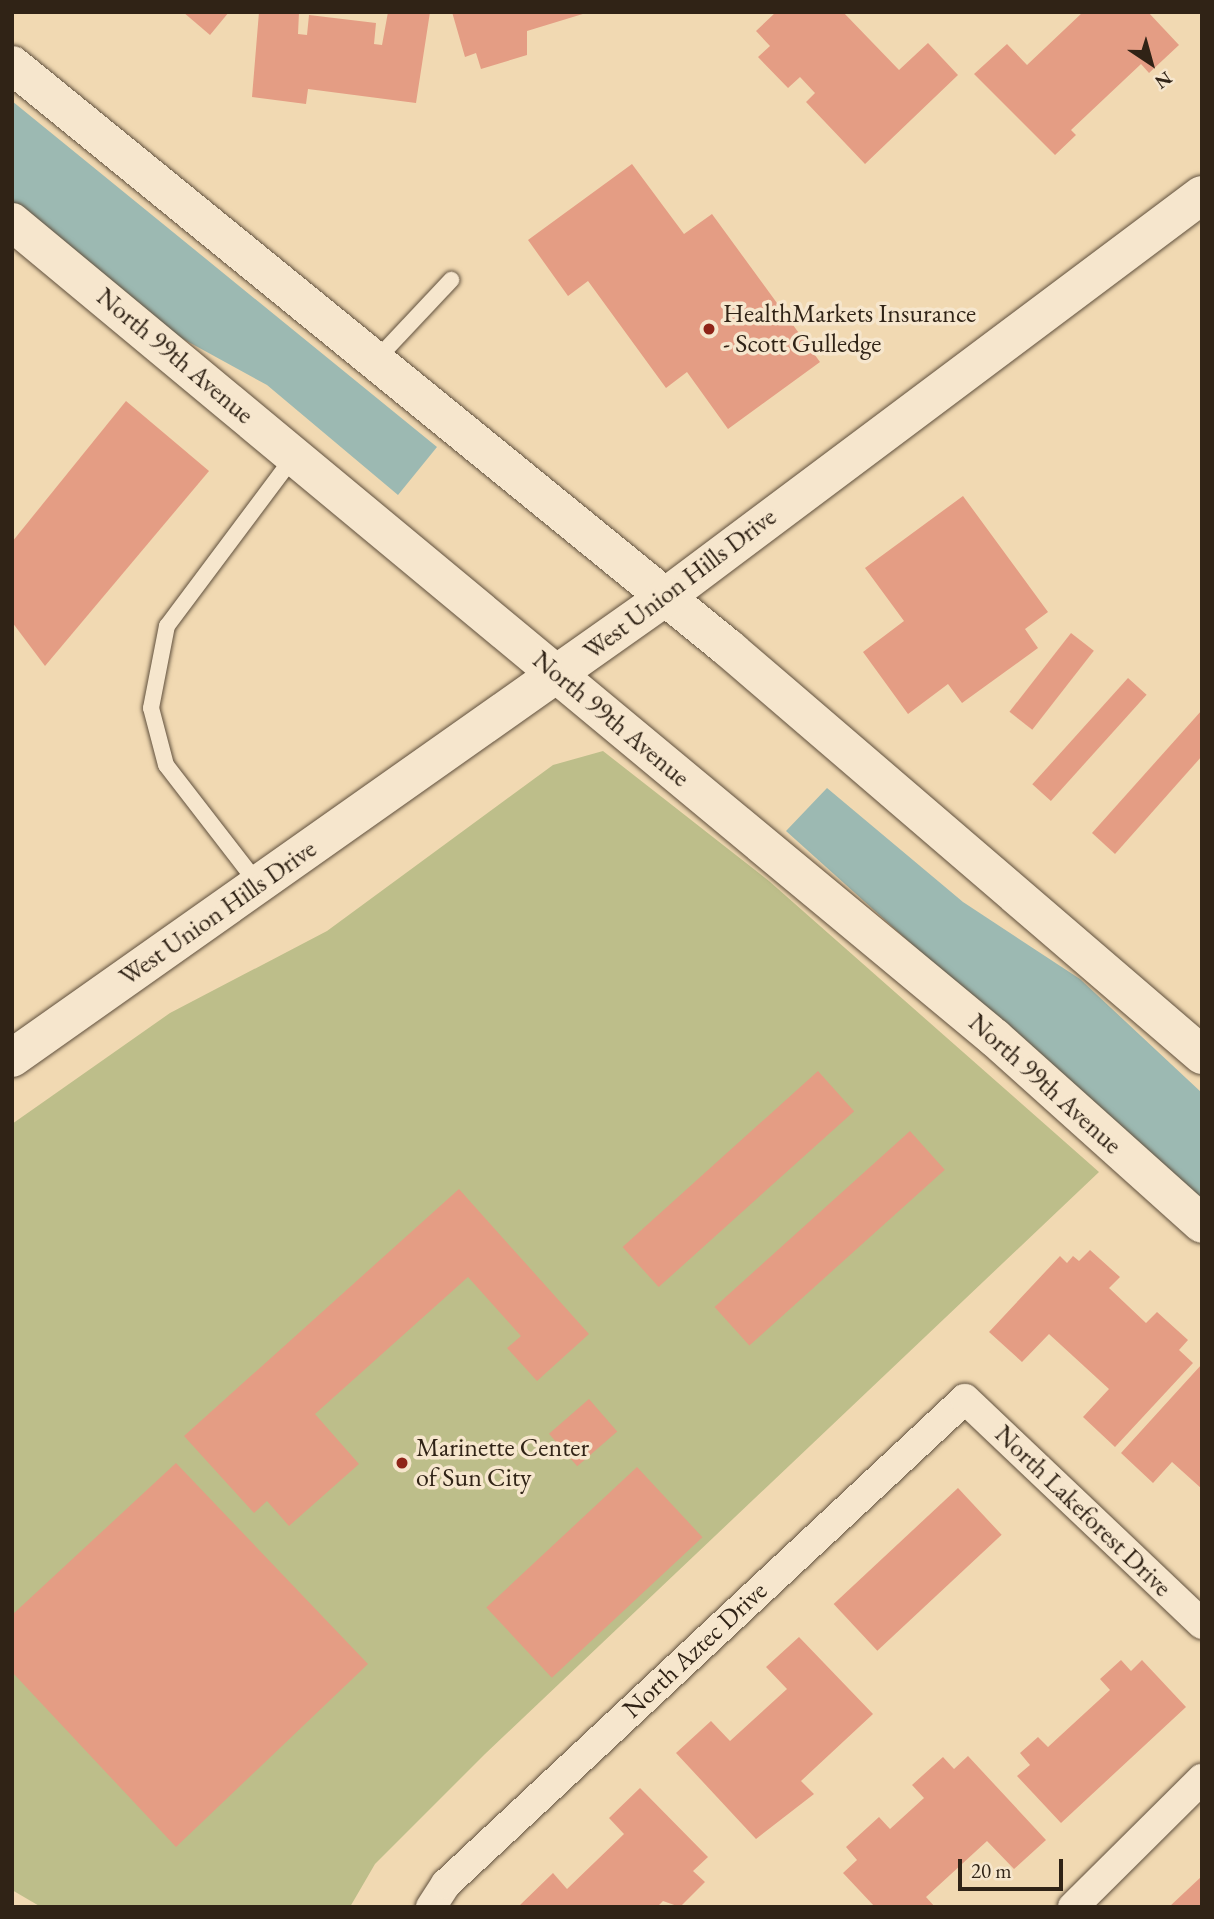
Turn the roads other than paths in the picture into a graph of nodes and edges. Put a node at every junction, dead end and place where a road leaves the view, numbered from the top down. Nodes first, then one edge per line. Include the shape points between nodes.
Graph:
1 (12, 65) edge
2 (1202, 195) edge
3 (12, 222) edge
4 (451, 280) dead end
5 (376, 361) junction
6 (294, 456) junction
7 (664, 598) junction
8 (558, 675) junction
9 (258, 884) junction
10 (1202, 1055) edge
11 (12, 1058) edge
12 (1202, 1224) edge
13 (965, 1399) joint
14 (1202, 1623) edge
15 (1202, 1779) edge
16 (431, 1907) edge
17 (1073, 1907) edge

1 - 5 main road
2 - 7 main road, West Union Hills Drive
3 - 6 main road, North 99th Avenue
4 - 5 lane
5 - 7 main road
6 - 8 main road, North 99th Avenue
6 - 9 lane via 167,626 151,708 166,765
7 - 8 main road, West Union Hills Drive
7 - 10 main road
8 - 9 main road, West Union Hills Drive
8 - 12 main road, North 99th Avenue via 995,1038
9 - 11 main road, West Union Hills Drive
13 - 14 street, North Lakeforest Drive
13 - 16 street, North Aztec Drive via 446,1884
15 - 17 street

